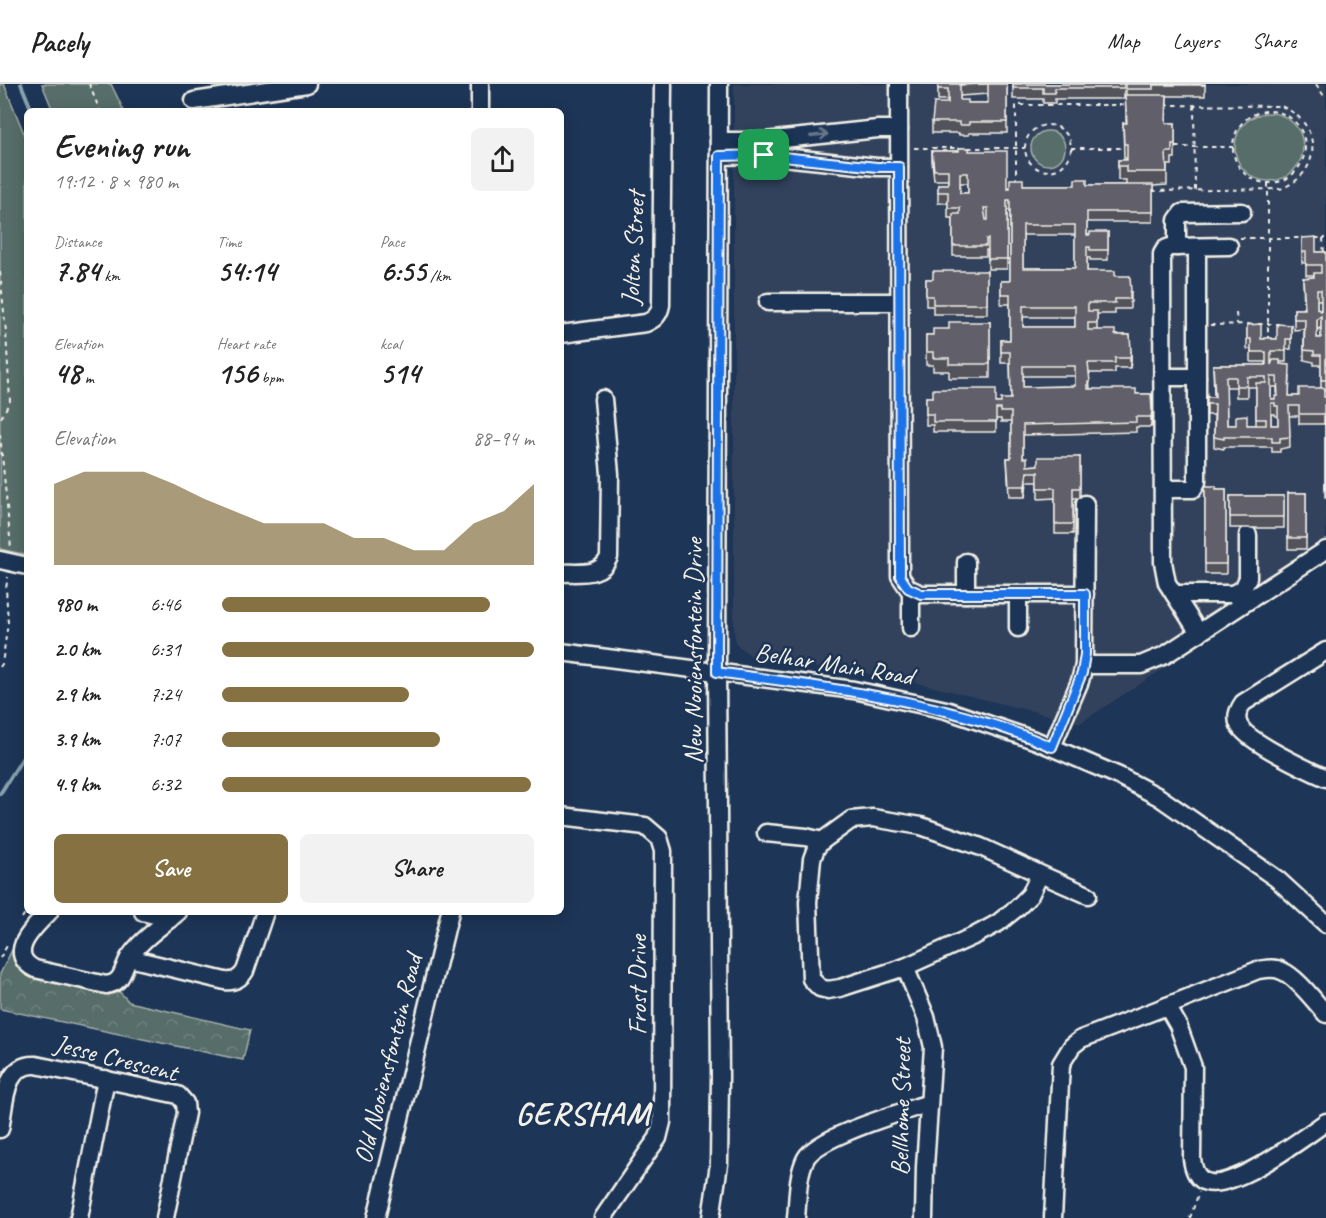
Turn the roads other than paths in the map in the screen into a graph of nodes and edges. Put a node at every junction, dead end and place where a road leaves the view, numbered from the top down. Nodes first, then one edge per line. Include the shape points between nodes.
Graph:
1 (189, 84) edge
2 (307, 84) edge
3 (480, 84) edge
4 (663, 84) edge
5 (719, 84) edge
6 (899, 84) edge
7 (196, 106) edge
8 (480, 108) edge
9 (899, 129) junction
10 (719, 148) junction
11 (899, 167) junction
12 (1242, 212) dead end
13 (1232, 242) road end
14 (1177, 247) junction
15 (1197, 247) junction
16 (768, 302) dead end
17 (899, 302) junction
18 (564, 334) edge
19 (1162, 377) junction
20 (1197, 377) junction
21 (603, 399) dead end
22 (1163, 489) junction
23 (1085, 504) dead end
24 (1248, 535) dead end
25 (1326, 550) edge
26 (966, 562) dead end
27 (564, 573) edge
28 (911, 591) junction
29 (966, 594) junction
30 (1018, 594) junction
31 (1085, 594) junction
32 (1174, 594) junction
33 (911, 628) dead end
34 (1018, 628) dead end
35 (1199, 633) junction
36 (1326, 651) edge
37 (564, 652) edge
38 (1084, 665) junction
39 (717, 672) junction
40 (1052, 747) junction
41 (1326, 778) edge
42 (564, 816) edge
43 (766, 833) dead end
44 (822, 841) junction
45 (1040, 874) junction
46 (1088, 895) dead end
47 (46, 915) edge
48 (264, 915) edge
49 (449, 915) edge
50 (174, 916) edge
51 (1326, 924) edge
52 (129, 957) junction
53 (905, 967) junction
54 (1167, 1006) junction
55 (1326, 1014) edge
56 (106, 1079) junction
57 (929, 1103) junction
58 (1326, 1122) edge
59 (0, 1129) edge
60 (79, 1218) edge
61 (165, 1218) edge
62 (376, 1218) edge
63 (603, 1218) edge
64 (711, 1218) edge
65 (796, 1218) edge
66 (924, 1218) edge
67 (1053, 1218) edge

1 - 7 street
2 - 7 street
3 - 8 street
4 - 18 street, Jolton Street via 659,313 646,323
5 - 10 street, New Nooiensfontein Drive
6 - 9 street
10 -> 9 street
9 - 11 street
10 - 11 street
10 - 39 street, New Nooiensfontein Drive
11 - 17 street
12 - 14 street via 1182,213 1177,220
13 - 15 street
14 - 15 street
14 - 19 street via 1167,247 1162,254
15 - 20 street
16 - 17 street
17 - 28 street via 899,570
19 - 20 street
19 - 22 street
20 - 22 street via 1196,485 1190,489
21 - 27 street via 610,474 609,557 600,570
22 - 32 street via 1164,570
23 - 31 street
24 - 32 street via 1248,578 1240,592
25 - 35 street
26 - 29 street
28 - 29 street
28 - 33 street
29 - 30 street
30 - 31 street
30 - 34 street
31 - 38 street
32 - 35 street
35 - 38 street via 1141,665
36 - 41 street via 1243,703 1237,722 1249,738
37 - 39 street, Belhar Main Road
38 - 40 street
39 - 40 street, Belhar Main Road via 854,690 924,704
39 - 64 street, New Nooiensfontein Drive via 720,1076 719,1164
40 - 51 street, Belhar Main Road via 1159,797 1277,879
42 - 63 street, Frost Drive via 645,826 659,838 663,851 662,1122 658,1138
43 - 44 street
44 - 45 street via 851,820 873,818 921,826
44 - 53 street via 816,848 810,872 811,980 828,990
45 - 46 street
45 - 53 street via 1030,895 998,923
47 - 52 street via 23,944 24,959 31,966 110,985 120,979
48 - 52 street via 245,971 233,981
49 - 62 street, Old Nooiensfontein Road
50 - 52 street
53 - 57 street, Bellhome Street via 932,1038
54 - 55 street via 1272,968 1291,977
54 - 58 street via 1193,1068 1192,1159 1194,1171 1202,1181 1223,1182 1242,1176
54 - 67 street via 1081,1039 1061,1064
56 - 59 street, Jesse Crescent via 36,1065 22,1067 9,1080
56 - 60 street
56 - 61 street, Jesse Crescent via 174,1093 185,1102
57 - 65 street via 861,1126 810,1153 802,1169
57 - 66 street, Bellhome Street

